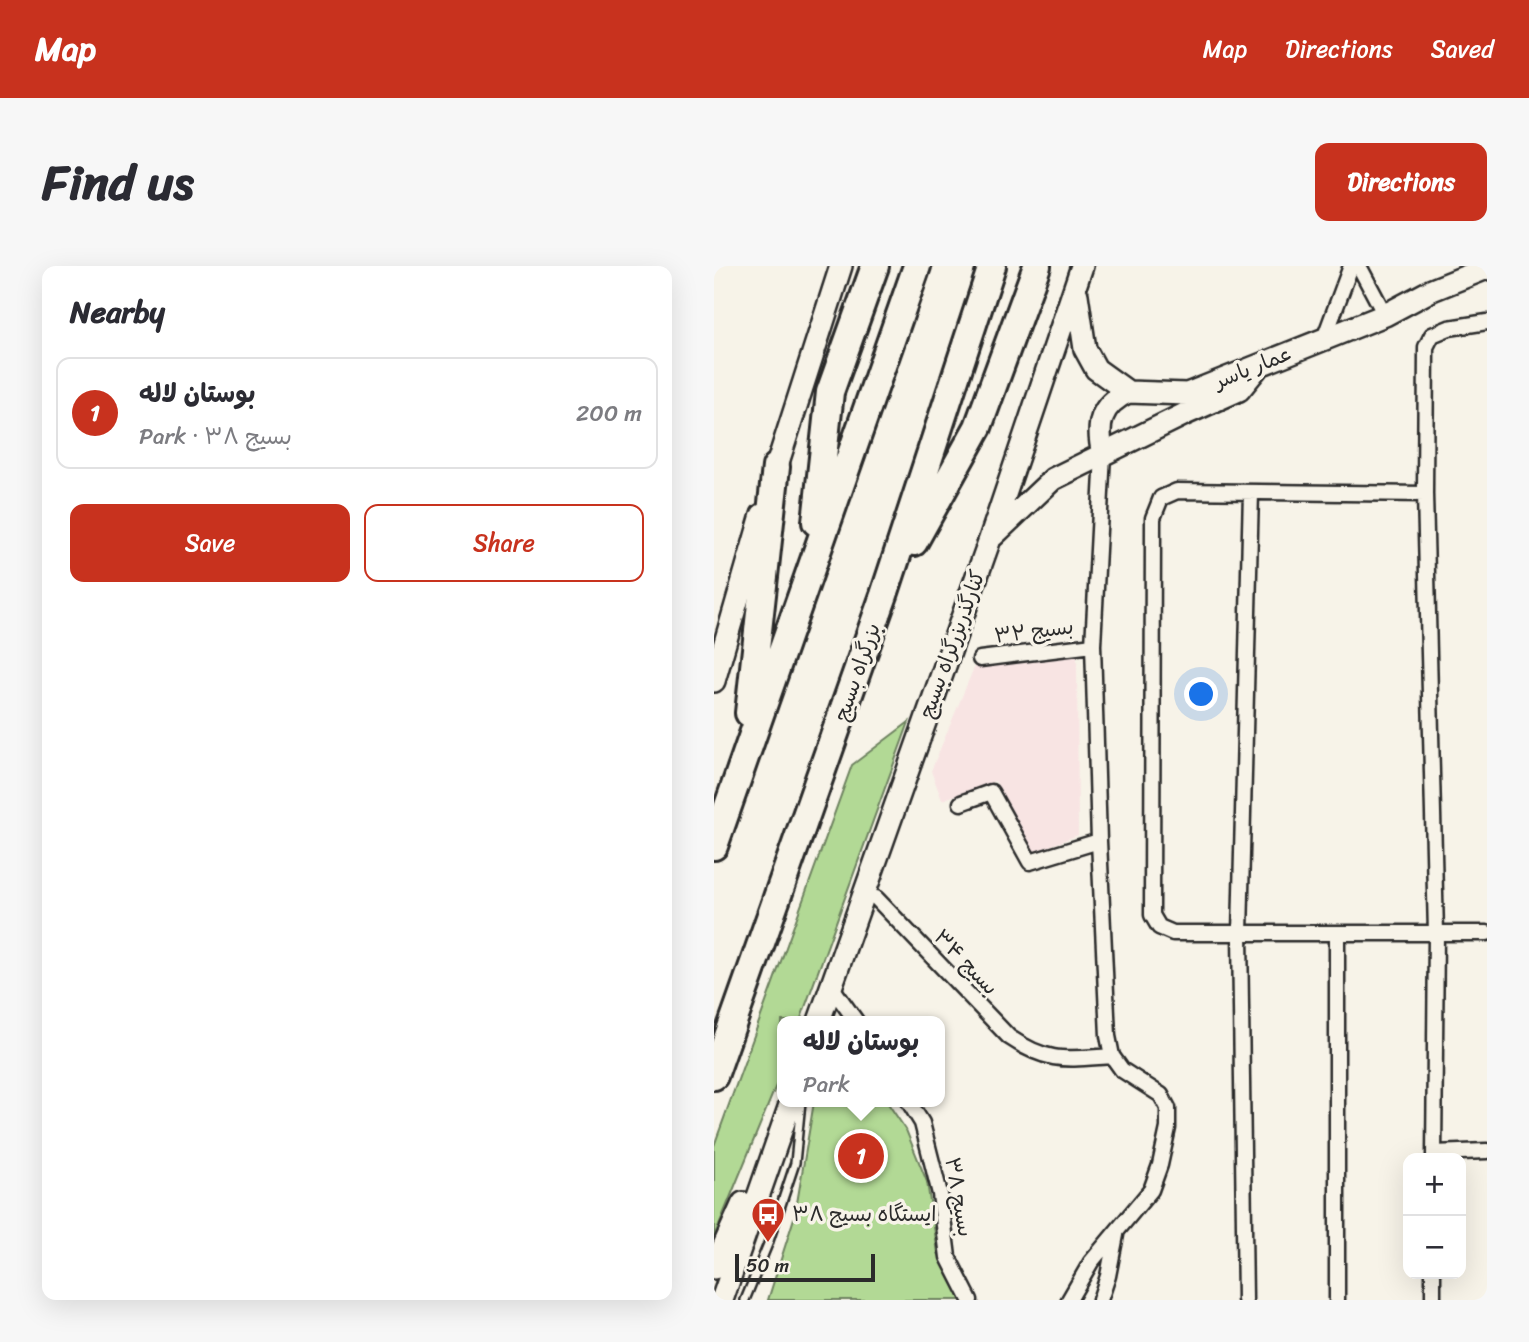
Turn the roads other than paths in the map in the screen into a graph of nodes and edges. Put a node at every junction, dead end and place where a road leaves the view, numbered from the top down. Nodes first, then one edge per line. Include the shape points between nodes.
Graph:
1 (841, 266) edge
2 (875, 266) edge
3 (918, 266) edge
4 (992, 266) edge
5 (1037, 266) edge
6 (1082, 266) edge
7 (1351, 266) edge
8 (1359, 266) edge
9 (1487, 268) edge
10 (1076, 288) junction
11 (1385, 315) junction
12 (1487, 322) edge
13 (1324, 340) junction
14 (1261, 364) junction
15 (1128, 392) junction
16 (1103, 454) junction
17 (776, 467) junction
18 (1251, 492) junction
19 (1424, 494) junction
20 (990, 539) junction
21 (810, 571) junction
22 (884, 595) junction
23 (1093, 645) junction
24 (980, 659) dead end
25 (715, 671) edge
26 (744, 760) junction
27 (961, 803) dead end
28 (1098, 841) junction
29 (714, 846) edge
30 (876, 898) dead end
31 (1240, 933) junction
32 (1337, 933) junction
33 (1436, 933) junction
34 (1487, 933) edge
35 (831, 986) junction
36 (820, 1016) edge
37 (852, 1016) edge
38 (1112, 1056) junction
39 (714, 1076) edge
40 (787, 1107) edge
41 (787, 1107) edge
42 (801, 1107) edge
43 (912, 1107) edge
44 (1487, 1151) edge
45 (1434, 1153) edge
46 (1460, 1153) edge
47 (1116, 1234) junction
48 (714, 1268) edge
49 (1433, 1279) edge
50 (722, 1300) edge
51 (745, 1300) edge
52 (970, 1300) edge
53 (1069, 1300) edge
54 (1100, 1300) edge
55 (1245, 1300) edge
56 (1338, 1300) edge
57 (1433, 1300) edge

1 - 17 main road
2 - 21 highway via 830,392
3 - 21 highway
4 - 22 highway, بزرگراه بسیج
5 - 22 highway via 978,427
6 - 10 main road, کنارگذربزرگراه بسیج
7 - 13 street
8 - 11 street
9 - 11 main road, عمار یاسر
10 - 15 main road via 1084,349 1096,369
10 - 20 main road, کنارگذربزرگراه بسیج
11 - 13 main road, عمار یاسر
12 - 19 street via 1449,328 1432,335 1426,347
13 - 14 main road, عمار یاسر
14 - 15 main road, عمار یاسر via 1188,394
14 - 16 main road via 1239,390
15 - 16 main road via 1113,399 1101,419 1098,436
16 - 20 main road via 1053,479
16 - 23 street
17 - 25 main road
17 - 26 highway
18 - 19 street
18 - 31 street
18 - 31 street via 1177,491 1161,498 1153,519 1152,915 1159,927 1173,933
19 - 33 street
20 - 35 main road, کنارگذربزرگراه بسیج
21 - 26 highway
22 - 39 highway, بزرگراه بسیج
23 - 24 street, بسیج ۳۲
23 - 28 street
26 - 29 highway
27 - 28 street via 991,792 1030,862
28 - 38 street
30 - 38 street, بسیج ۳۴ via 1009,1037 1029,1051 1060,1060
31 - 32 street
31 - 55 street
32 - 33 street
32 - 56 street
33 - 34 street
33 - 45 street
35 - 36 main road, کنارگذربزرگراه بسیج
35 - 37 street
38 - 47 street via 1122,1070 1161,1095 1168,1108 1168,1128 1151,1190
40 - 48 main road
41 - 50 main road
42 - 51 lane via 795,1163
43 - 52 street, بسیج ۳۸ via 922,1123 940,1194 948,1257
44 - 46 street
47 - 53 street via 1091,1262
47 - 54 street
49 - 57 street

